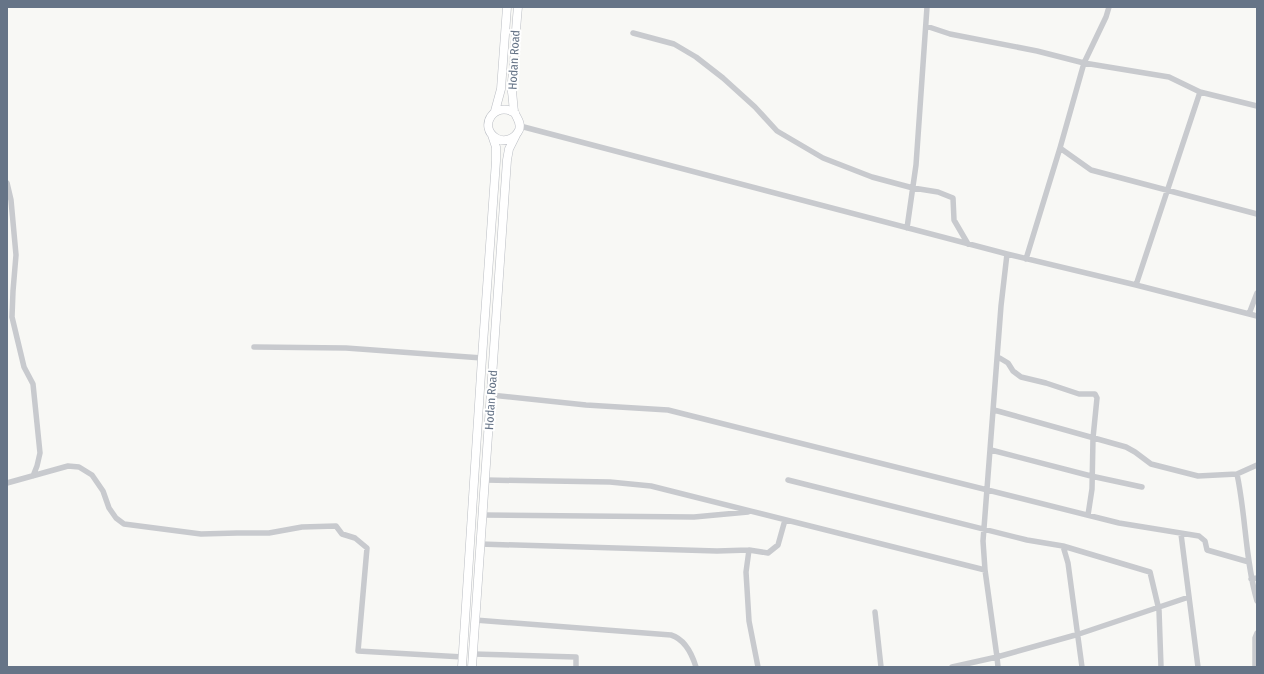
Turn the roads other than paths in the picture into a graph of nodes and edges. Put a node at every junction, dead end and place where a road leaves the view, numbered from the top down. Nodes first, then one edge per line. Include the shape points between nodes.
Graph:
1 (507, 7) edge
2 (518, 7) edge
3 (927, 7) edge
4 (1109, 7) edge
5 (926, 26) junction
6 (633, 33) dead end
7 (1084, 63) junction
8 (1200, 92) junction
9 (1257, 106) edge
10 (495, 111) junction
11 (515, 113) junction
12 (520, 126) junction
13 (492, 135) junction
14 (516, 135) junction
15 (1060, 148) junction
16 (7, 183) edge
17 (913, 188) junction
18 (1168, 190) junction
19 (1257, 214) edge
20 (907, 228) junction
21 (968, 244) junction
22 (1007, 254) junction
23 (1026, 259) junction
24 (1136, 285) junction
25 (1257, 293) edge
26 (1249, 314) junction
27 (1257, 316) edge
28 (254, 347) dead end
29 (998, 357) junction
30 (482, 358) junction
31 (491, 395) junction
32 (994, 410) junction
33 (1093, 438) junction
34 (991, 450) junction
35 (1257, 465) edge
36 (1237, 474) junction
37 (33, 476) junction
38 (1091, 476) junction
39 (485, 480) junction
40 (788, 480) dead end
41 (7, 483) edge
42 (1142, 487) dead end
43 (986, 490) junction
44 (753, 512) junction
45 (483, 514) junction
46 (1088, 516) junction
47 (785, 520) junction
48 (984, 529) junction
49 (1182, 534) junction
50 (480, 544) junction
51 (1063, 546) junction
52 (749, 550) junction
53 (1249, 562) junction
54 (985, 570) junction
55 (1254, 578) edge
56 (1189, 596) junction
57 (1257, 601) edge
58 (1158, 607) junction
59 (875, 612) dead end
60 (475, 620) junction
61 (1257, 633) edge
62 (1079, 634) junction
63 (472, 654) junction
64 (462, 657) junction
65 (997, 657) junction
66 (462, 667) edge
67 (472, 667) edge
68 (576, 667) edge
69 (696, 667) edge
70 (758, 667) edge
71 (881, 667) edge
72 (952, 667) edge
73 (998, 667) edge
74 (1082, 667) edge
75 (1161, 667) edge
76 (1198, 667) edge
77 (1255, 667) edge

1 - 10 main road, Hodan Road via 501,89
2 - 11 main road, Hodan Road via 512,91
3 - 5 street
4 - 7 street
5 - 7 street via 950,34
5 - 17 street
6 - 17 street via 674,44 696,57 723,78 777,130 822,158 872,177
7 - 8 street via 1169,77
7 - 15 street
8 - 9 street
8 - 18 street
10 - 11 main road via 505,109
10 - 13 main road, Hodan Road via 488,125
11 - 12 main road, Hodan Road
12 - 14 main road, Hodan Road
12 - 20 street
13 - 14 main road via 502,140
13 - 30 main road, Hodan Road via 496,147 496,161
14 - 31 main road, Hodan Road via 507,160
15 - 18 street via 1091,170
15 - 23 street
16 - 37 street via 16,255 12,317 24,367 33,384 40,453
17 - 20 street
17 - 21 street via 938,192 952,198 954,220
18 - 19 street
18 - 24 street
20 - 21 street
21 - 22 street
22 - 23 street
22 - 29 street
23 - 24 street
24 - 26 street
25 - 26 street
26 - 27 street
28 - 30 street via 346,348
29 - 32 street
29 - 33 street via 1008,363 1021,377 1079,394 1095,394 1097,398
30 - 64 main road, Hodan Road
31 - 39 main road, Hodan Road
31 - 43 street via 668,410
32 - 33 street
32 - 34 street
33 - 36 street via 1131,449 1151,464 1160,467 1198,476
33 - 38 street
34 - 38 street
34 - 43 street
35 - 36 street
36 - 53 street
37 - 41 street
37 - 64 street via 68,466 79,467 92,475 103,491 109,508 124,524 201,534 269,533 302,527 336,526 342,534 355,538 367,548 358,651
38 - 42 street
38 - 46 street
39 - 44 street via 610,482 651,486
39 - 45 main road, Hodan Road
40 - 48 street
43 - 46 street
43 - 48 street
44 - 45 street via 694,517
44 - 47 street
45 - 50 main road, Hodan Road
46 - 49 street
47 - 52 street via 778,545 768,553
47 - 54 street
48 - 51 street
48 - 54 street
49 - 53 street via 1200,536 1205,541 1207,550
49 - 56 street
50 - 52 street
50 - 60 main road, Hodan Road
51 - 58 street via 1150,572
51 - 62 street
52 - 70 street via 746,572 749,621
53 - 55 street
54 - 65 street
55 - 57 street
56 - 58 street
56 - 76 street
58 - 62 street
58 - 75 street
59 - 71 street
60 - 63 main road, Hodan Road
60 - 69 street via 671,635 682,641 694,659
61 - 77 street
62 - 65 street
62 - 74 street
63 - 67 main road, Hodan Road
63 - 68 street via 576,657
64 - 66 main road, Hodan Road
65 - 72 street
65 - 73 street

